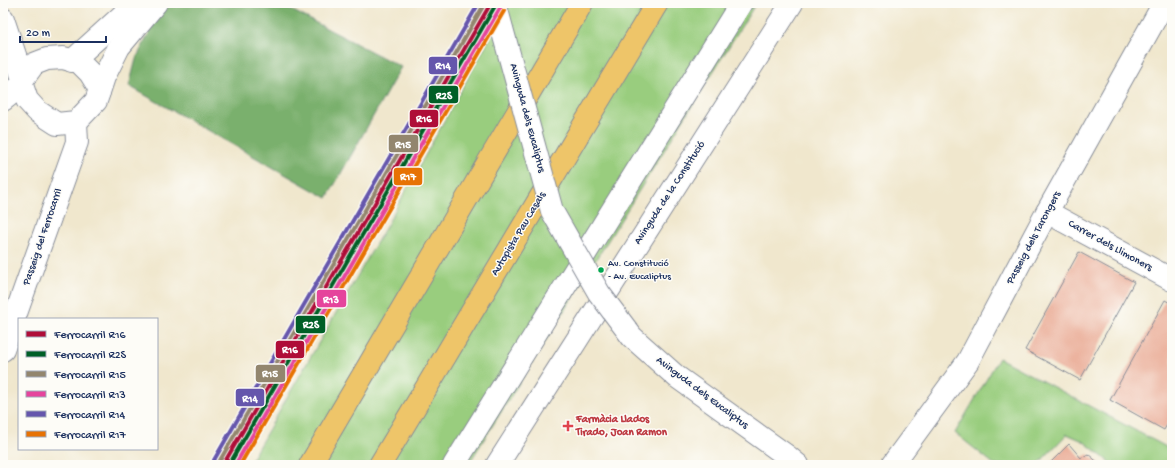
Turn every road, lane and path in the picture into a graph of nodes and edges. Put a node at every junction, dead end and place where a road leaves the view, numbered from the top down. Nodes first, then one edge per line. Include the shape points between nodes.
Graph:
1 (136, 3) edge
2 (156, 3) edge
3 (495, 3) edge
4 (582, 3) edge
5 (657, 3) edge
6 (741, 3) edge
7 (792, 3) edge
8 (1164, 3) edge
9 (3, 19) edge
10 (72, 61) junction
11 (22, 82) junction
12 (99, 92) junction
13 (3, 100) edge
14 (76, 122) junction
15 (1047, 212) junction
16 (1172, 280) edge
17 (3, 350) edge
18 (792, 461) edge
19 (310, 465) edge
20 (380, 465) edge
21 (454, 465) edge
22 (497, 465) edge
23 (892, 465) edge

1 - 10 street
2 - 12 street via 119,47
3 - 18 street, Avinguda dels Eucaliptus, bridge via 552,211 599,293 632,337 677,377
4 - 19 highway
5 - 20 highway, Autopista Pau Casals
6 - 21 street
7 - 22 street, Avinguda de la Constitució
8 - 15 street, Passeig dels Tarongers
9 - 11 street
10 - 11 street via 63,58 47,59 34,64
10 - 12 street via 79,62 90,73
11 - 13 street
11 - 14 street via 27,100 37,111 57,124
12 - 14 street via 96,101
14 - 17 street, Passeig del Ferrocarril via 77,142
15 - 16 street, Carrer dels Llimoners
15 - 23 street, Passeig dels Tarongers via 968,361

